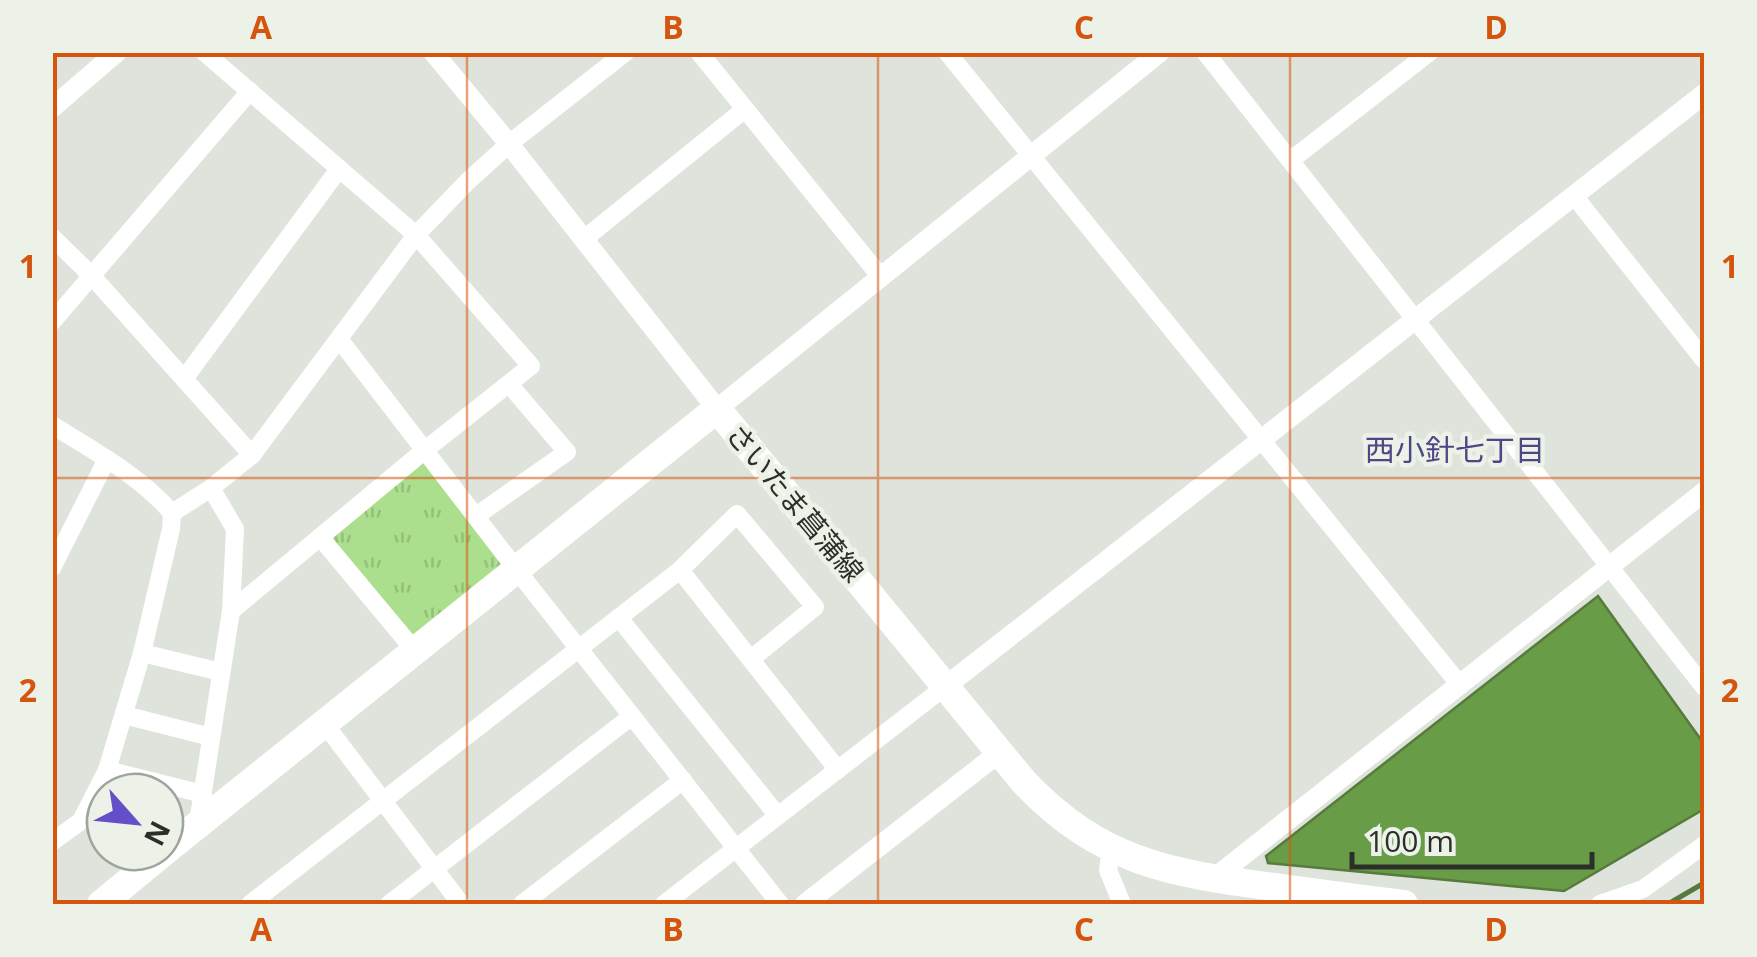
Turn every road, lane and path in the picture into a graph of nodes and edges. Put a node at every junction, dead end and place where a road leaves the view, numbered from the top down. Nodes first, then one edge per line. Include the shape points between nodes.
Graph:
1 (117, 52) edge
2 (204, 52) edge
3 (433, 52) edge
4 (626, 52) edge
5 (699, 52) edge
6 (947, 52) edge
7 (1160, 52) edge
8 (1205, 52) edge
9 (1430, 52) edge
10 (250, 92) junction
11 (1704, 94) edge
12 (52, 108) edge
13 (745, 109) junction
14 (509, 144) junction
15 (1031, 156) junction
16 (1291, 160) junction
17 (340, 168) junction
18 (1576, 197) junction
19 (416, 235) junction
20 (52, 237) edge
21 (584, 239) junction
22 (92, 275) junction
23 (880, 276) junction
24 (1416, 319) junction
25 (52, 322) edge
26 (339, 339) junction
27 (1704, 360) edge
28 (184, 379) junction
29 (509, 384) junction
30 (717, 409) junction
31 (52, 425) edge
32 (1261, 440) junction
33 (425, 450) junction
34 (252, 456) junction
35 (108, 460) junction
36 (210, 488) junction
37 (1704, 492) edge
38 (172, 514) junction
39 (476, 516) junction
40 (320, 537) junction
41 (1610, 567) junction
42 (52, 568) edge
43 (516, 569) junction
44 (680, 570) junction
45 (231, 610) junction
46 (619, 618) junction
47 (579, 649) junction
48 (416, 651) junction
49 (142, 653) junction
50 (751, 659) junction
51 (221, 672) junction
52 (1460, 685) junction
53 (946, 686) junction
54 (1704, 687) edge
55 (124, 714) junction
56 (632, 716) junction
57 (324, 724) junction
58 (211, 737) junction
59 (1000, 752) junction
60 (107, 770) junction
61 (838, 770) junction
62 (682, 780) junction
63 (203, 794) junction
64 (383, 802) junction
65 (778, 816) junction
66 (198, 823) junction
67 (185, 834) edge
68 (52, 842) edge
69 (1704, 845) edge
70 (736, 848) junction
71 (1111, 848) junction
72 (434, 869) junction
73 (140, 872) edge
74 (1214, 879) junction
75 (101, 904) edge
76 (250, 904) edge
77 (388, 904) edge
78 (461, 904) edge
79 (522, 904) edge
80 (664, 904) edge
81 (780, 904) edge
82 (805, 904) edge
83 (1122, 904) edge
84 (1404, 904) edge
85 (1600, 904) edge

1 - 12 street
2 - 10 street
3 - 14 street
4 - 14 street
5 - 13 street
6 - 15 street
7 - 15 street
8 - 16 street
9 - 16 street
10 - 17 street
10 - 22 street
11 - 18 street
13 - 21 street
13 - 23 street
14 - 19 street
14 - 21 street
15 - 23 street
15 - 32 street
16 - 24 street
17 - 19 street
17 - 28 street
18 - 24 street
18 - 27 street
19 - 26 street
19 - 29 street via 532,366
20 - 22 street
21 - 30 street
22 - 25 street
22 - 28 street
23 - 30 street
24 - 32 street
24 - 41 street
26 - 33 street
26 - 34 street
28 - 34 street
29 - 33 street
29 - 39 street via 566,452
30 - 43 main road, さいたま菖蒲線
30 - 53 main road, さいたま菖蒲線
31 - 35 street
32 - 52 street
32 - 53 street
33 - 39 street
33 - 40 street
34 - 36 street
35 - 38 street
35 - 42 street
36 - 38 street
36 - 45 street via 235,529
37 - 41 street
38 - 49 street
39 - 43 street
40 - 45 street
40 - 48 street
41 - 52 street
41 - 54 street
43 - 47 street
43 - 48 main road, さいたま菖蒲線
44 - 46 street
44 - 50 street
44 - 50 street via 738,514 815,607
45 - 51 street
46 - 47 street
46 - 65 street
47 - 56 street
47 - 64 street
48 - 57 main road, さいたま菖蒲線
49 - 51 street
49 - 55 street
50 - 61 street
51 - 58 street
52 - 74 street
53 - 59 main road, さいたま菖蒲線
53 - 61 street
55 - 58 street
55 - 60 street
56 - 62 street
56 - 72 street
57 - 64 street
57 - 66 main road, さいたま菖蒲線
58 - 63 street
59 - 71 main road, さいたま菖蒲線 via 1045,804
59 - 82 street
60 - 63 street
60 - 68 street via 81,821
61 - 65 street
62 - 70 street
62 - 79 street
63 - 66 street
64 - 72 street
64 - 76 street
65 - 70 street
66 - 67 main road, さいたま菖蒲線
69 - 85 street via 1643,889
70 - 80 street
70 - 81 street
71 - 74 main road, さいたま菖蒲線
71 - 83 street via 1108,870
72 - 77 street
72 - 78 street
73 - 75 main road, さいたま菖蒲線
74 - 84 main road, さいたま菖蒲線

